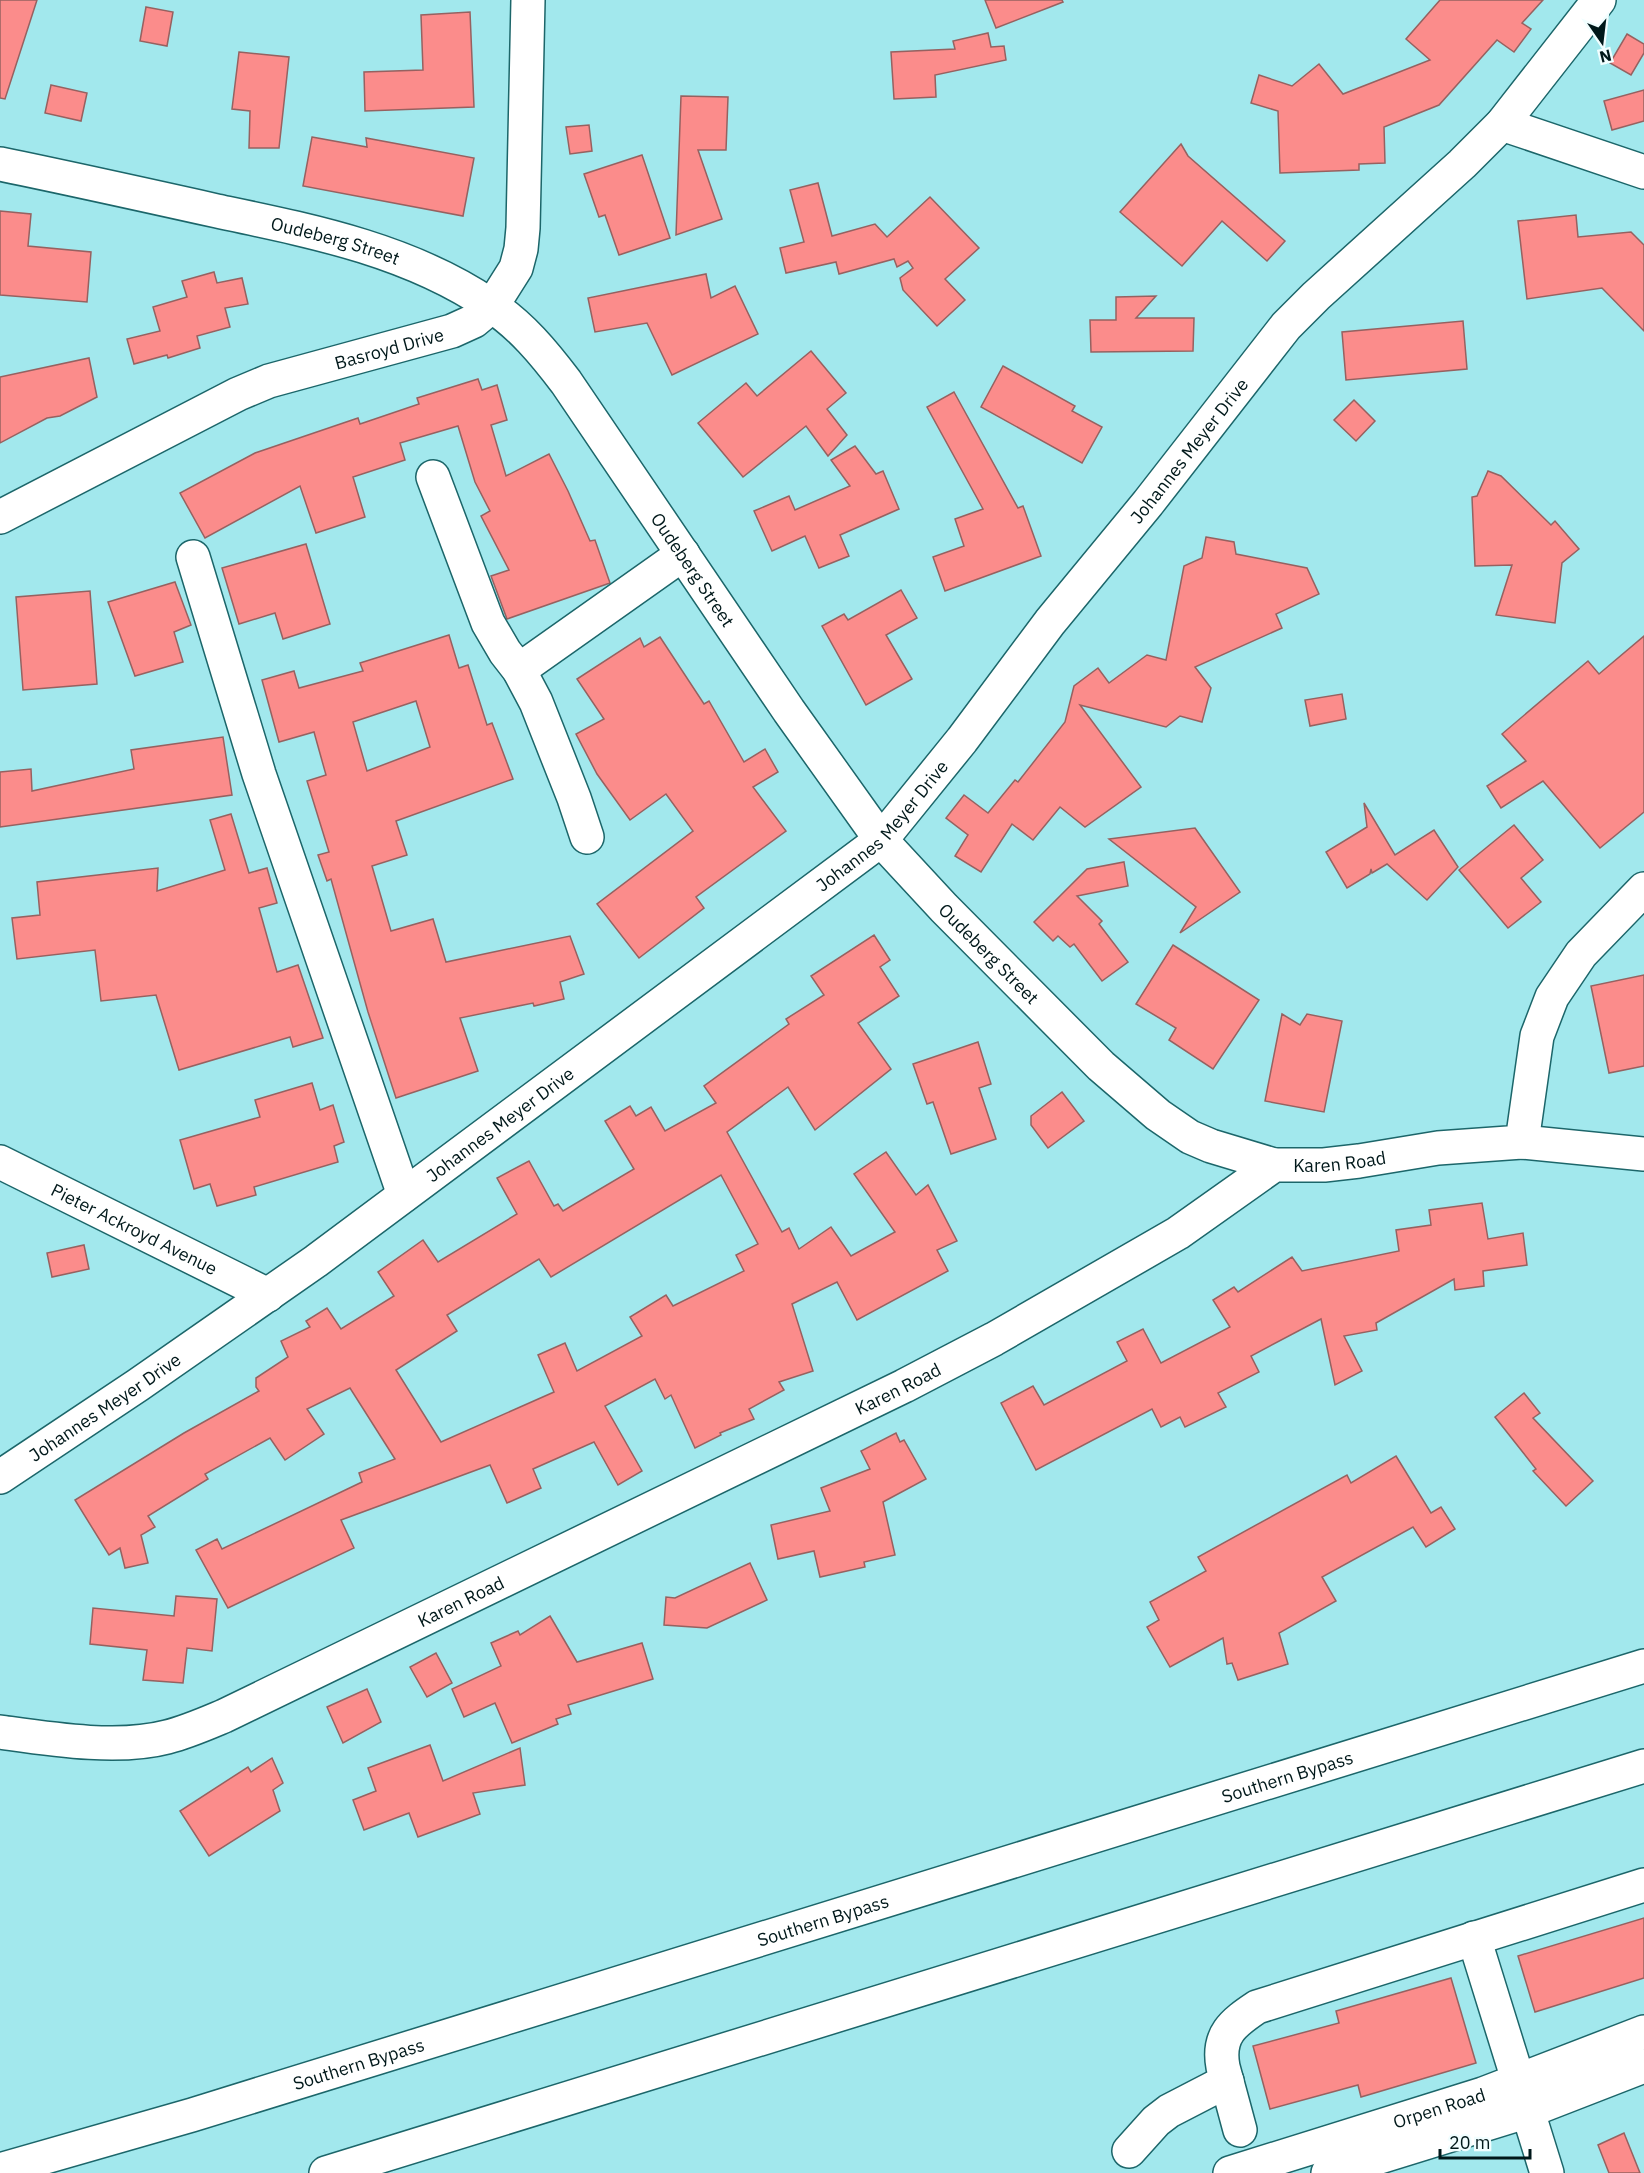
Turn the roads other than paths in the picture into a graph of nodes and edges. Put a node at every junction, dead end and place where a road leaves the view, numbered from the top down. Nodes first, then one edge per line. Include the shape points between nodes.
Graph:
1 (528, 0) edge
2 (1599, 0) edge
3 (1502, 124) junction
4 (0, 164) edge
5 (1644, 172) edge
6 (492, 306) junction
7 (433, 477) dead end
8 (0, 516) edge
9 (683, 554) junction
10 (193, 557) dead end
11 (519, 670) junction
12 (587, 837) dead end
13 (880, 840) junction
14 (1644, 889) edge
15 (1522, 1142) junction
16 (1644, 1154) edge
17 (0, 1162) edge
18 (1274, 1165) junction
19 (404, 1195) junction
20 (268, 1295) junction
21 (0, 1476) edge
22 (1644, 1666) edge
23 (0, 1732) edge
24 (1644, 1766) edge
25 (1644, 1885) edge
26 (1474, 1938) junction
27 (1644, 2032) edge
28 (1644, 2066) edge
29 (1227, 2080) junction
30 (1524, 2096) junction
31 (1240, 2130) dead end
32 (1129, 2151) dead end
33 (0, 2170) edge
34 (326, 2173) edge
35 (1230, 2173) edge
36 (1328, 2173) edge
37 (1547, 2173) edge

1 - 6 main road, Basroyd Drive via 523,228 516,268
2 - 3 main road, Johannes Meyer Drive
3 - 5 main road
3 - 13 main road, Johannes Meyer Drive via 1286,326
4 - 6 main road, Oudeberg Street via 319,233 422,267
6 - 8 main road, Basroyd Drive via 474,321 452,331 269,381 238,394
6 - 9 main road, Oudeberg Street via 539,347 566,382
7 - 11 main road via 488,623
9 - 11 main road
9 - 13 main road, Oudeberg Street
10 - 19 main road via 259,774
11 - 12 main road via 536,702
13 - 18 main road, Oudeberg Street via 1101,1066 1158,1115 1190,1137
13 - 19 main road, Johannes Meyer Drive
14 - 15 main road via 1581,954 1552,997 1537,1036
15 - 16 main road, Karen Road
15 - 18 main road, Karen Road via 1438,1148 1336,1164
17 - 20 main road, Pieter Ackroyd Avenue
18 - 23 main road, Karen Road via 1178,1233 904,1386 224,1716 166,1738 141,1741 78,1741
19 - 20 main road, Johannes Meyer Drive
20 - 21 main road, Johannes Meyer Drive
22 - 33 main road, Southern Bypass via 192,2115
24 - 34 main road
25 - 26 main road
26 - 29 main road via 1257,2007 1239,2019 1224,2038 1221,2057
26 - 30 main road
27 - 30 main road, Orpen Road
28 - 30 main road, Orpen Road
29 - 31 main road
29 - 32 main road via 1169,2111
30 - 35 main road, Orpen Road
30 - 36 main road, Orpen Road
30 - 37 main road

